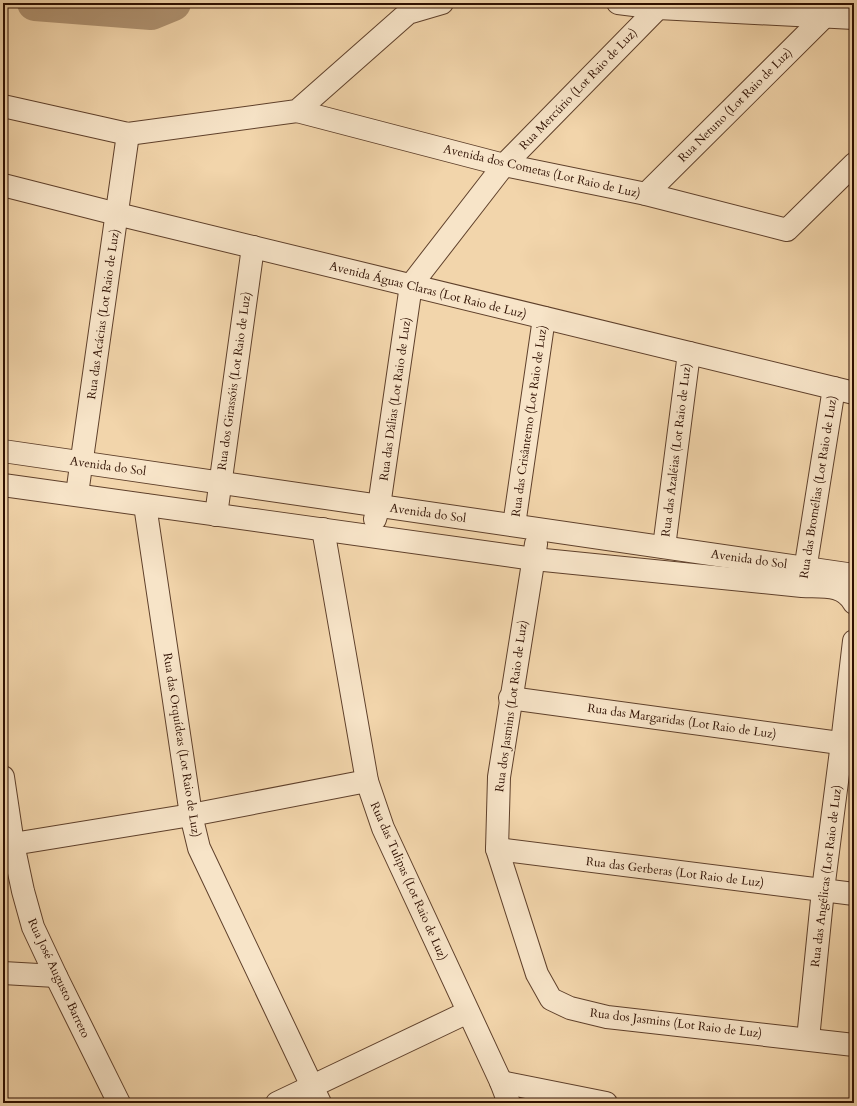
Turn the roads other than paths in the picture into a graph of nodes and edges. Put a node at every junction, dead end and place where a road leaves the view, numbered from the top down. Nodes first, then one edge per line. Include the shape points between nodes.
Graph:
1 (442, 3) edge
2 (618, 3) edge
3 (658, 8) junction
4 (824, 17) junction
5 (854, 18) edge
6 (3, 106) edge
7 (297, 111) junction
8 (128, 134) junction
9 (854, 164) edge
10 (504, 165) junction
11 (3, 185) edge
12 (646, 194) junction
13 (117, 214) junction
14 (253, 247) junction
15 (411, 285) junction
16 (544, 318) junction
17 (689, 353) junction
18 (844, 390) edge
19 (3, 451) edge
20 (82, 462) junction
21 (220, 483) junction
22 (3, 485) edge
23 (77, 494) junction
24 (145, 505) junction
25 (379, 506) junction
26 (216, 515) junction
27 (514, 525) junction
28 (324, 529) junction
29 (538, 529) junction
30 (371, 536) junction
31 (664, 547) junction
32 (534, 559) junction
33 (854, 575) edge
34 (803, 577) junction
35 (854, 603) edge
36 (854, 641) edge
37 (510, 698) junction
38 (848, 744) edge
39 (367, 781) junction
40 (3, 783) edge
41 (190, 815) junction
42 (13, 844) junction
43 (497, 849) junction
44 (822, 890) junction
45 (854, 894) edge
46 (3, 973) edge
47 (56, 976) junction
48 (468, 1012) junction
49 (808, 1039) junction
50 (854, 1045) edge
51 (501, 1082) junction
52 (316, 1094) edge
53 (119, 1103) edge
54 (277, 1103) edge
55 (509, 1103) edge
56 (606, 1103) edge

1 - 7 street via 408,13
2 - 3 street
3 - 4 street
3 - 10 street, Rua Mercúrio (Lot Raio de Luz)
4 - 5 street
4 - 12 street, Rua Netuno (Lot Raio de Luz)
6 - 8 street
7 - 8 street
7 - 10 street, Avenida dos Cometas (Lot Raio de Luz)
8 - 13 street, Rua das Acácias (Lot Raio de Luz)
9 - 12 street, Avenida dos Cometas (Lot Raio de Luz) via 787,230
10 - 12 street, Avenida dos Cometas (Lot Raio de Luz)
10 - 15 street, Rua Mercúrio (Lot Raio de Luz)
11 - 13 street, Avenida Águas Claras (Lot Raio de Luz)
13 - 14 street, Avenida Águas Claras (Lot Raio de Luz)
13 - 20 street, Rua das Acácias (Lot Raio de Luz)
14 - 15 street, Avenida Águas Claras (Lot Raio de Luz)
14 - 21 street, Rua dos Girassóis (Lot Raio de Luz)
15 - 16 street, Avenida Águas Claras (Lot Raio de Luz)
15 - 25 street, Rua das Dálias (Lot Raio de Luz)
16 - 17 street, Avenida Águas Claras (Lot Raio de Luz)
16 - 27 street, Rua das Crisântemo (Lot Raio de Luz)
17 - 18 street, Avenida Águas Claras (Lot Raio de Luz)
17 - 31 street, Rua das Azaléias (Lot Raio de Luz)
18 - 34 street, Rua das Bromélias (Lot Raio de Luz)
19 - 20 street, Avenida do Sol
20 - 21 street, Avenida do Sol
20 - 23 street, Rua das Acácias (Lot Raio de Luz)
21 - 25 street, Avenida do Sol
21 - 26 street, Rua dos Girassóis (Lot Raio de Luz)
22 - 23 street, Avenida do Sol
23 - 24 street, Avenida do Sol
24 - 26 street, Avenida do Sol
24 - 41 street, Rua das Orquídeas (Lot Raio de Luz)
25 - 27 street, Avenida do Sol
25 - 30 street, Rua das Dálias (Lot Raio de Luz)
26 - 28 street, Avenida do Sol
27 - 29 street, Avenida do Sol
28 - 30 street, Avenida do Sol
28 - 39 street, Rua das Tulipas (Lot Raio de Luz)
29 - 31 street, Avenida do Sol
29 - 32 street, Rua dos Jasmins (Lot Raio de Luz)
30 - 32 street, Avenida do Sol
31 - 34 street, Avenida do Sol
32 - 34 street, Avenida do Sol
32 - 37 street, Rua dos Jasmins (Lot Raio de Luz)
33 - 34 street, Avenida do Sol
34 - 35 street via 850,595
36 - 38 street, Rua das Angélicas (Lot Raio de Luz)
37 - 38 street, Rua das Margaridas (Lot Raio de Luz)
37 - 43 street, Rua dos Jasmins (Lot Raio de Luz) via 499,777
38 - 44 street, Rua das Angélicas (Lot Raio de Luz)
39 - 41 street
39 - 48 street, Rua das Tulipas (Lot Raio de Luz) via 383,828
40 - 42 street, Rua José Augusto Barreto
41 - 42 street
41 - 52 street, Rua das Orquídeas (Lot Raio de Luz) via 199,848
42 - 47 street, Rua José Augusto Barreto via 33,927
43 - 44 street, Rua das Gerberas (Lot Raio de Luz)
43 - 49 street, Rua dos Jasmins (Lot Raio de Luz) via 537,974 551,999 570,1008 607,1016
44 - 45 street, Rua das Gerberas (Lot Raio de Luz)
44 - 49 street, Rua das Angélicas (Lot Raio de Luz)
46 - 47 street
47 - 53 street, Rua José Augusto Barreto
48 - 51 street, Rua das Tulipas (Lot Raio de Luz)
48 - 52 street
49 - 50 street, Rua dos Jasmins (Lot Raio de Luz)
51 - 55 street, Rua das Tulipas (Lot Raio de Luz)
51 - 56 street
52 - 54 street

